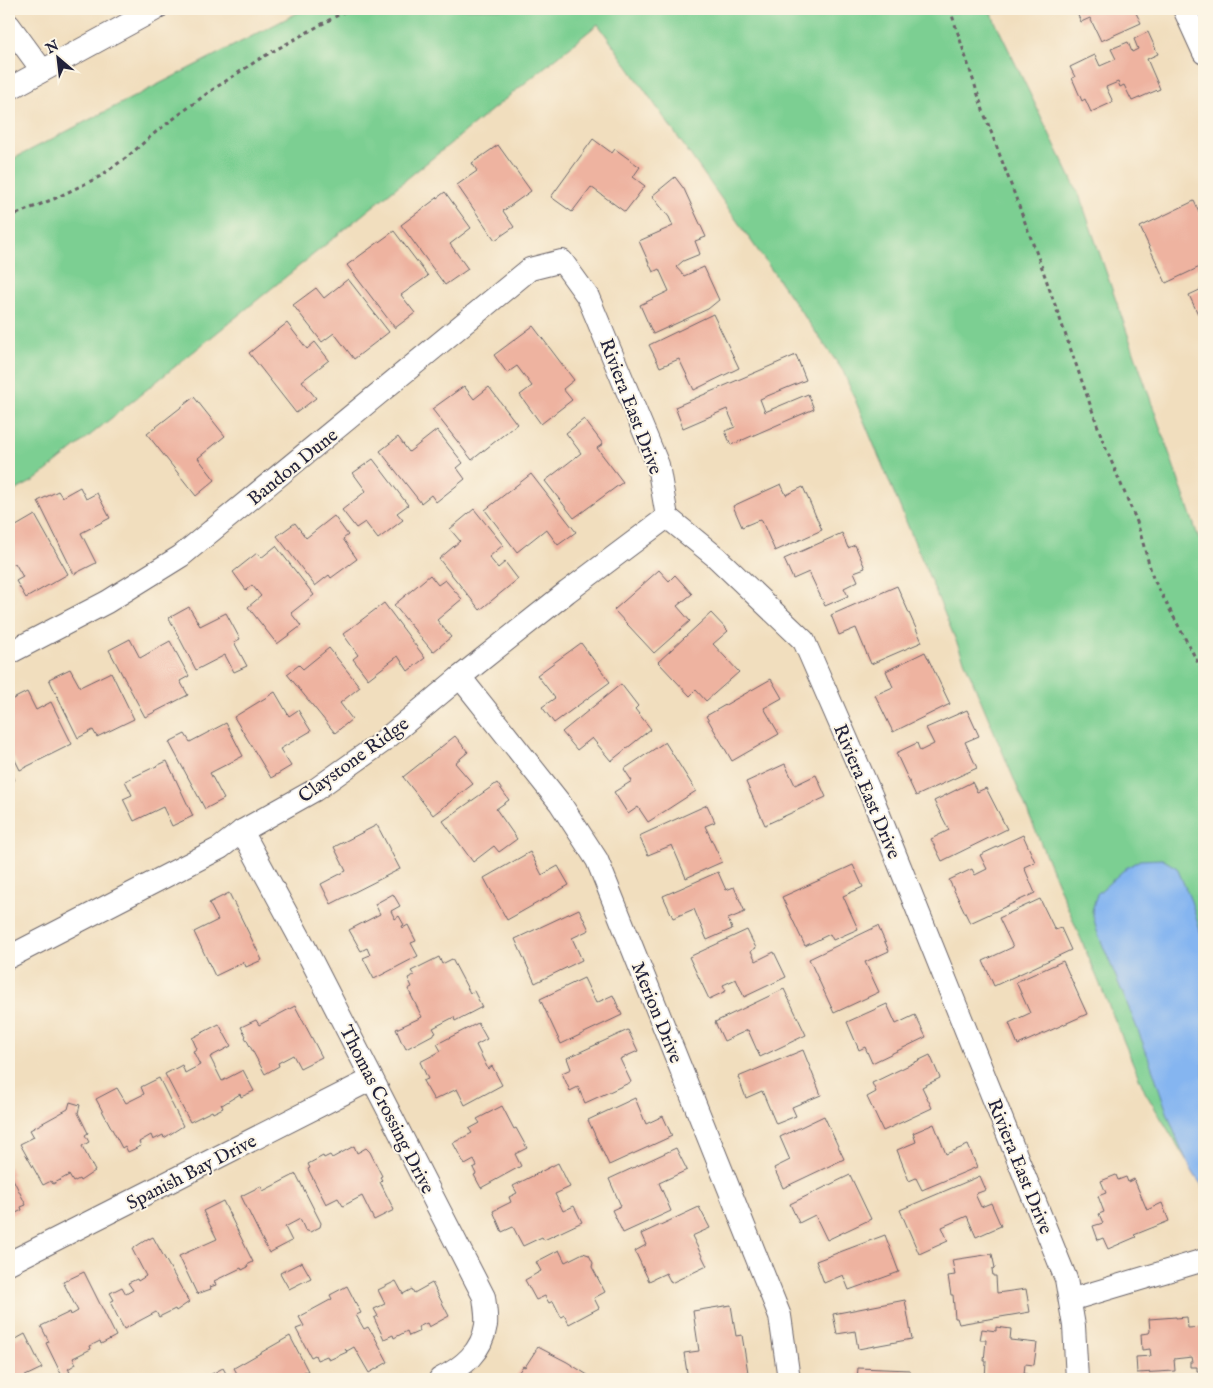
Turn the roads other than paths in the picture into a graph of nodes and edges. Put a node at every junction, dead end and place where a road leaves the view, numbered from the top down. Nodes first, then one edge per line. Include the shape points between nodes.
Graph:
1 (156, 9) edge
2 (1184, 9) edge
3 (9, 25) edge
4 (1204, 53) edge
5 (42, 70) junction
6 (9, 88) edge
7 (562, 260) joint
8 (667, 517) junction
9 (9, 653) edge
10 (460, 677) junction
11 (242, 831) junction
12 (9, 957) edge
13 (372, 1079) junction
14 (1204, 1260) edge
15 (9, 1262) edge
16 (1070, 1300) junction
17 (440, 1379) edge
18 (789, 1379) edge
19 (1077, 1379) edge

1 - 5 street
2 - 4 street
3 - 5 street
5 - 6 street
7 - 8 street, Riviera East Drive via 588,297 658,465
7 - 9 street, Bandon Dune via 530,269 181,556 107,602
8 - 10 street, Claystone Ridge
8 - 16 street, Riviera East Drive via 716,557 804,641 872,797 1024,1173 1066,1279
10 - 11 street, Claystone Ridge via 381,743 315,790
10 - 18 street, Merion Drive via 560,803 597,860 780,1316
11 - 12 street, Claystone Ridge via 220,848
11 - 13 street, Thomas Crossing Drive
13 - 15 street, Spanish Bay Drive
13 - 17 street, Thomas Crossing Drive via 484,1297 486,1325 478,1350 459,1369
14 - 16 street
16 - 19 street, Riviera East Drive

